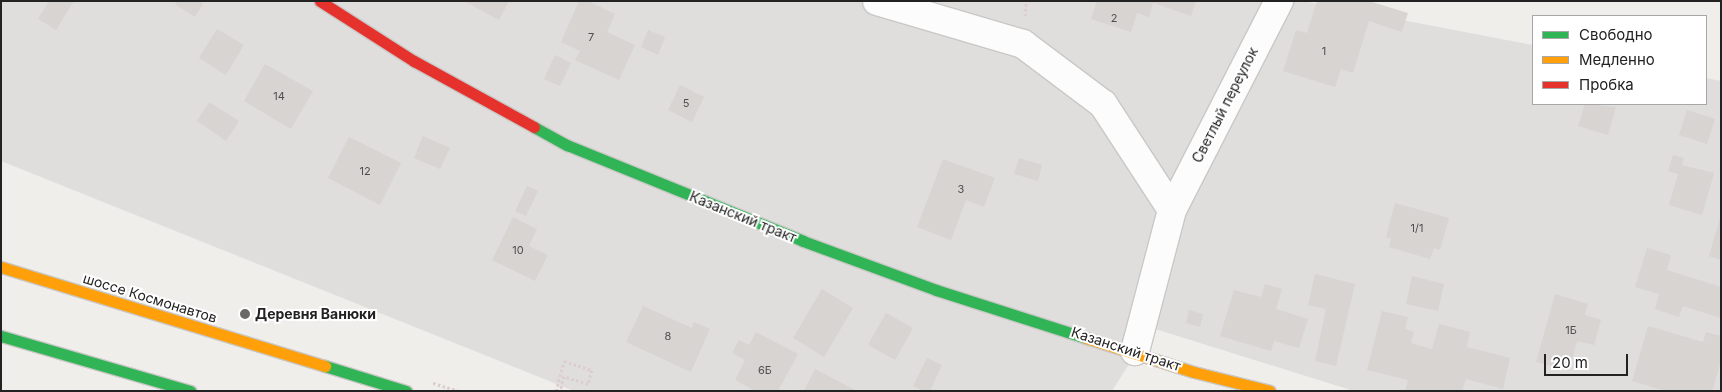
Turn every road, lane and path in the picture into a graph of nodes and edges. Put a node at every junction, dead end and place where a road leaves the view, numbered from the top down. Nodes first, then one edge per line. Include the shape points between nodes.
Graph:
1 (320, 1) edge
2 (877, 1) edge
3 (1279, 1) edge
4 (1172, 210) junction
5 (1, 267) edge
6 (1, 336) edge
7 (1135, 351) junction
8 (1198, 381) edge
9 (190, 391) edge
10 (406, 391) edge
11 (556, 391) edge
12 (560, 391) edge
13 (1270, 391) edge

1 - 7 street, Казанский тракт via 414,61 567,145 803,241 936,290
2 - 4 street via 1023,44 1103,104
3 - 4 street, Светлый переулок
4 - 7 street, Светлый переулок
5 - 10 street, шоссе Космонавтов
6 - 9 street
7 - 8 street, Казанский тракт
8 - 13 street, Казанский тракт
11 - 12 path via 564,361 592,370 588,384 564,376

